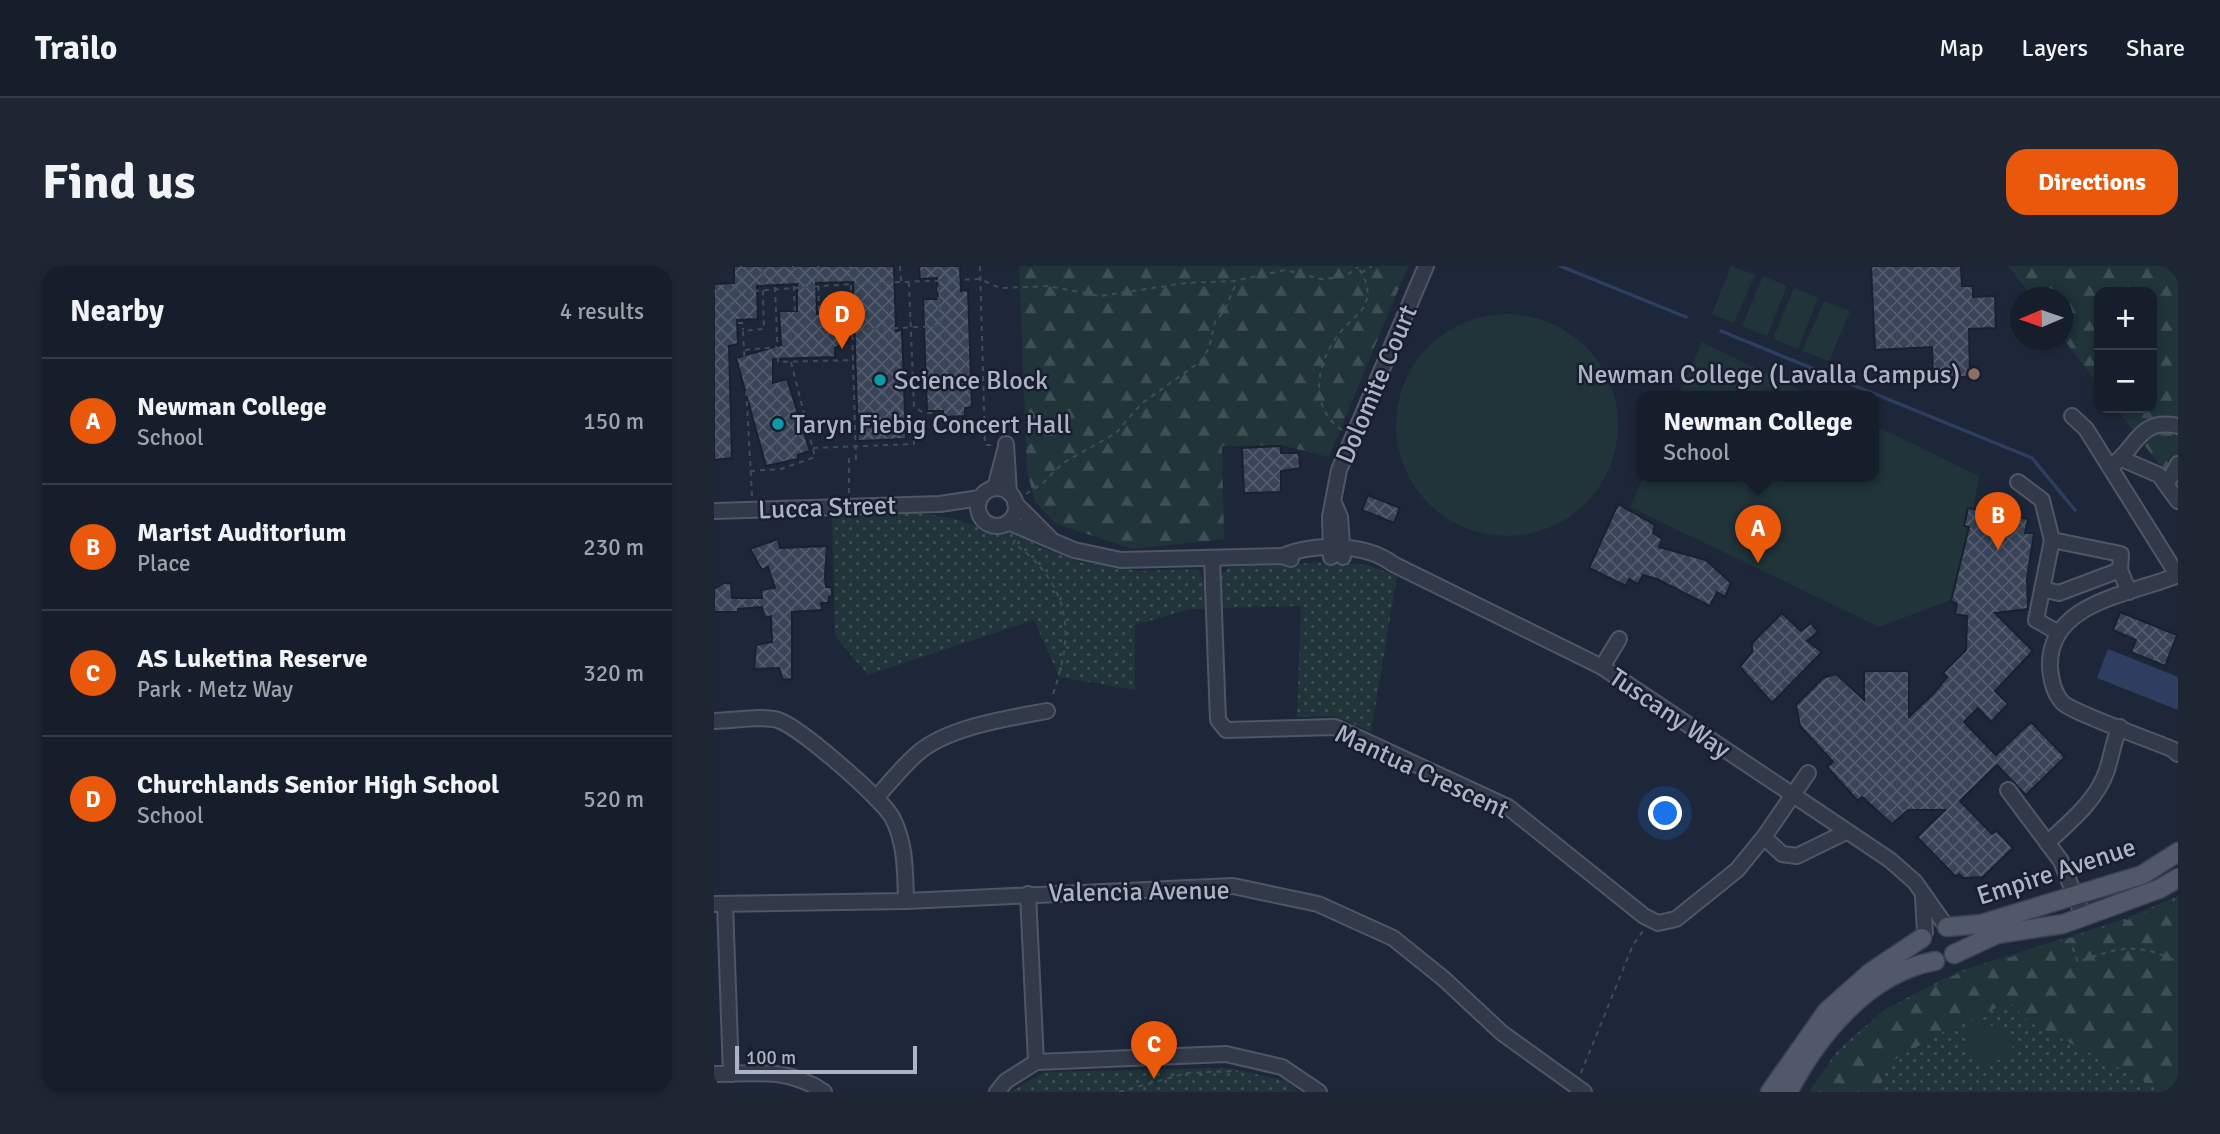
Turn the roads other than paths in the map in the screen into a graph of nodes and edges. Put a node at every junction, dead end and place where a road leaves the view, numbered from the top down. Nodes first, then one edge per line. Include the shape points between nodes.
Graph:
1 (1426, 266) edge
2 (2072, 416) dead end
3 (2178, 426) edge
4 (1003, 446) road end
5 (2116, 463) junction
6 (2178, 464) edge
7 (2018, 482) dead end
8 (2166, 484) junction
9 (1011, 495) junction
10 (980, 498) junction
11 (2178, 501) edge
12 (940, 504) junction
13 (714, 511) edge
14 (979, 516) junction
15 (1009, 522) junction
16 (1051, 539) junction
17 (2052, 540) junction
18 (1337, 553) junction
19 (1212, 558) junction
20 (2120, 570) junction
21 (2178, 576) edge
22 (2042, 589) junction
23 (2129, 592) junction
24 (2057, 632) junction
25 (1619, 639) dead end
26 (1602, 667) junction
27 (1047, 711) road end
28 (714, 721) edge
29 (2120, 727) junction
30 (2178, 754) edge
31 (1808, 773) dead end
32 (2008, 790) dead end
33 (1794, 796) junction
34 (877, 797) junction
35 (1846, 832) junction
36 (1764, 837) junction
37 (2047, 843) junction
38 (2178, 852) edge
39 (2178, 878) edge
40 (1028, 894) junction
41 (2076, 896) junction
42 (1923, 897) junction
43 (906, 901) junction
44 (720, 904) edge
45 (2083, 916) junction
46 (1946, 926) junction
47 (1924, 935) junction
48 (1954, 954) junction
49 (1935, 961) junction
50 (1036, 1062) junction
51 (714, 1073) edge
52 (731, 1074) junction
53 (1580, 1090) edge
54 (824, 1092) edge
55 (997, 1092) edge
56 (1319, 1092) edge
57 (1770, 1092) edge
58 (1788, 1092) edge

1 - 18 street, Dolomite Court via 1339,470 1330,517
2 - 5 street
3 - 5 street via 2153,426 2135,438
4 - 9 street
5 - 8 street via 2159,475
5 - 21 street
6 - 8 street
7 - 17 street via 2042,500
8 - 11 street
9 - 10 street
9 - 15 street via 1014,513
9 - 16 street, Tuscany Way
10 - 12 street, Lucca Street
10 - 14 street
12 - 13 street, Lucca Street
12 - 14 street, Lucca Street
14 - 15 street via 995,526
15 - 16 street, Tuscany Way
16 - 19 street, Tuscany Way via 1074,550 1121,560
17 - 20 street via 2121,554
17 - 22 street
18 - 19 street, Tuscany Way via 1295,560 1282,556
18 - 26 street, Tuscany Way via 1381,555
19 - 36 street, Mantua Crescent via 1218,720 1226,730 1335,727 1508,807 1658,923 1676,919 1737,870
20 - 22 street via 2059,593
20 - 23 street
21 - 23 street
22 - 24 street via 2036,620
23 - 24 street via 2077,613
24 - 29 street via 2049,650 2051,682 2063,703
25 - 26 street
26 - 33 street, Tuscany Way
27 - 34 street via 998,720 939,740 920,752
28 - 34 street via 776,719 798,730
29 - 30 street
29 - 37 street via 2106,772 2082,811
31 - 33 street
32 - 37 street
33 - 35 street, Tuscany Way
33 - 36 street
34 - 43 street via 892,817 903,846
35 - 36 street via 1797,856 1782,854
35 - 42 street, Tuscany Way via 1915,882
37 - 41 street via 2061,861
38 - 41 main road, Empire Avenue via 2142,875
39 - 45 main road, Empire Avenue
40 - 43 street, Valencia Avenue
40 - 50 street
40 - 53 street, Valencia Avenue via 1233,886 1318,904 1393,938 1502,1033
41 - 45 street
41 - 46 main road, Empire Avenue via 1982,924
42 - 46 street, Tuscany Way
42 - 47 street
43 - 44 street, Valencia Avenue
44 - 52 street
45 - 48 main road, Empire Avenue via 2047,928 1997,934
46 - 47 main road via 1938,925
46 - 48 main road via 1957,939
47 - 49 main road via 1922,949
47 - 57 main road via 1871,972 1827,1012
48 - 49 main road
49 - 58 main road via 1895,973 1858,1001 1814,1050
50 - 55 street
50 - 56 street via 1226,1054 1282,1067
51 - 52 street
52 - 54 street via 774,1072 804,1078

